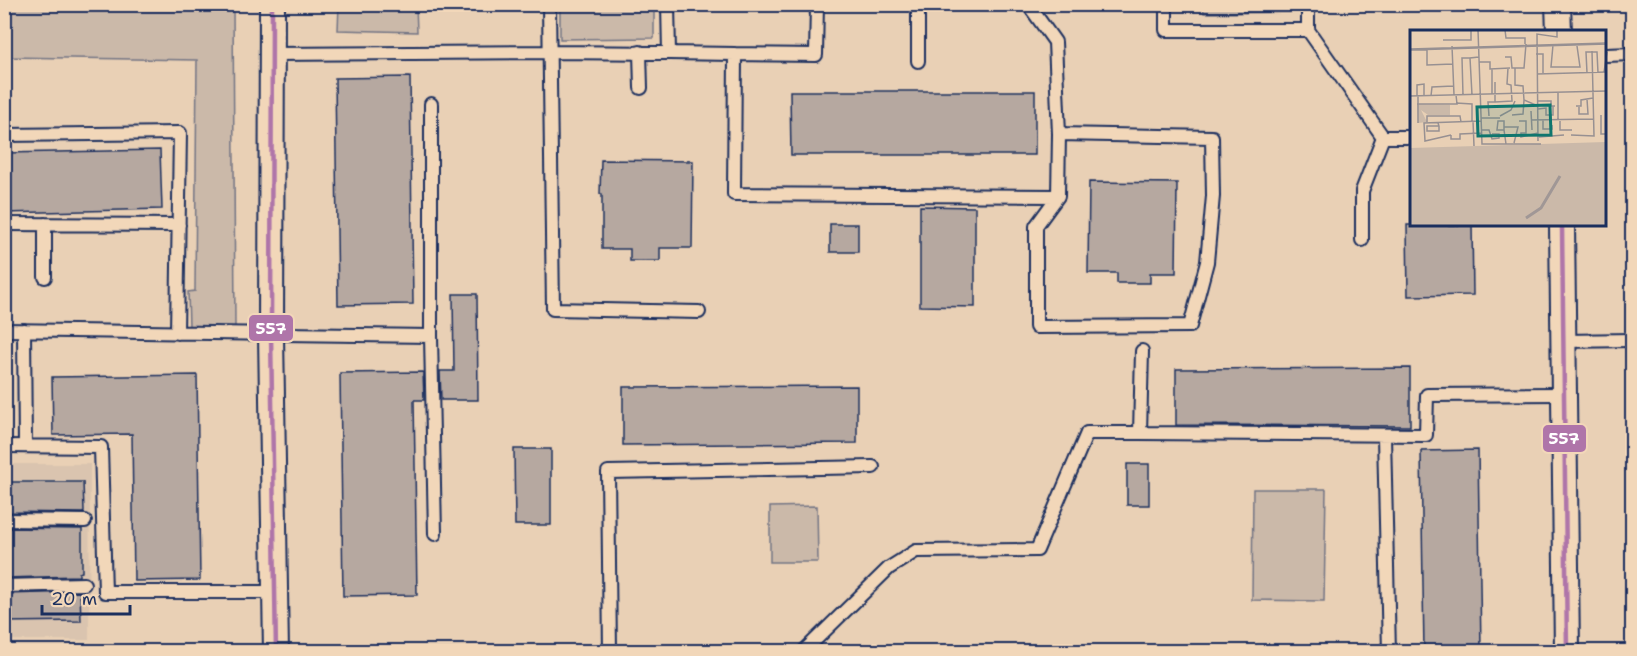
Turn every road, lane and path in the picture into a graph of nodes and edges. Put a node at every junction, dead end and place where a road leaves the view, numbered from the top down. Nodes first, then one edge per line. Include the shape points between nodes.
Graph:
1 (272, 4) edge
2 (549, 4) edge
3 (668, 4) edge
4 (818, 4) edge
5 (918, 4) edge
6 (1028, 4) edge
7 (1166, 4) edge
8 (1308, 4) edge
9 (1558, 4) edge
10 (1308, 30) junction
11 (1559, 30) edge
12 (550, 52) junction
13 (640, 52) junction
14 (669, 53) junction
15 (271, 54) junction
16 (735, 54) junction
17 (1632, 54) edge
18 (1607, 55) edge
19 (918, 61) dead end
20 (641, 88) dead end
21 (431, 104) dead end
22 (1059, 134) junction
23 (4, 135) edge
24 (1383, 137) junction
25 (1410, 137) edge
26 (1058, 196) junction
27 (4, 224) edge
28 (45, 224) junction
29 (179, 225) junction
30 (1562, 226) edge
31 (1362, 240) dead end
32 (45, 277) dead end
33 (699, 312) dead end
34 (4, 330) edge
35 (24, 330) junction
36 (177, 333) junction
37 (271, 335) junction
38 (431, 336) junction
39 (1564, 340) junction
40 (1632, 340) edge
41 (1142, 351) dead end
42 (1564, 394) junction
43 (1140, 433) junction
44 (1384, 436) junction
45 (4, 446) edge
46 (25, 447) junction
47 (873, 467) dead end
48 (4, 520) edge
49 (85, 520) dead end
50 (435, 534) dead end
51 (84, 584) dead end
52 (4, 586) edge
53 (275, 592) junction
54 (276, 651) edge
55 (610, 651) edge
56 (803, 651) edge
57 (1389, 651) edge
58 (1567, 651) edge

1 - 15 street
2 - 12 lane
3 - 14 lane
4 - 16 lane via 816,56
5 - 19 lane
6 - 22 lane via 1055,42
7 - 10 lane via 1166,30
8 - 10 lane
9 - 11 street
10 - 24 lane
12 - 13 lane
12 - 15 lane
12 - 33 lane via 553,309
13 - 14 lane
13 - 20 lane
14 - 16 lane
15 - 37 street
16 - 26 lane via 734,194
17 - 18 lane
21 - 38 lane
22 - 26 lane
22 - 26 lane via 1212,137 1213,196 1207,262 1190,326 1036,327 1036,226
23 - 29 lane via 180,133
24 - 25 lane
24 - 31 lane via 1362,191
27 - 28 lane
28 - 29 lane
28 - 32 lane
29 - 36 lane
30 - 39 street
34 - 35 lane
35 - 36 lane
35 - 46 lane
36 - 37 lane
37 - 38 lane
37 - 53 street
38 - 50 lane
39 - 40 lane
39 - 42 street
41 - 43 lane
42 - 44 lane via 1427,395 1426,435
42 - 58 street
43 - 44 lane
43 - 56 lane via 1087,433 1037,550 916,551 889,568
44 - 57 lane
45 - 46 lane
46 - 53 lane via 101,447 105,592
47 - 55 lane via 608,472
48 - 49 lane
51 - 52 lane
53 - 54 street

